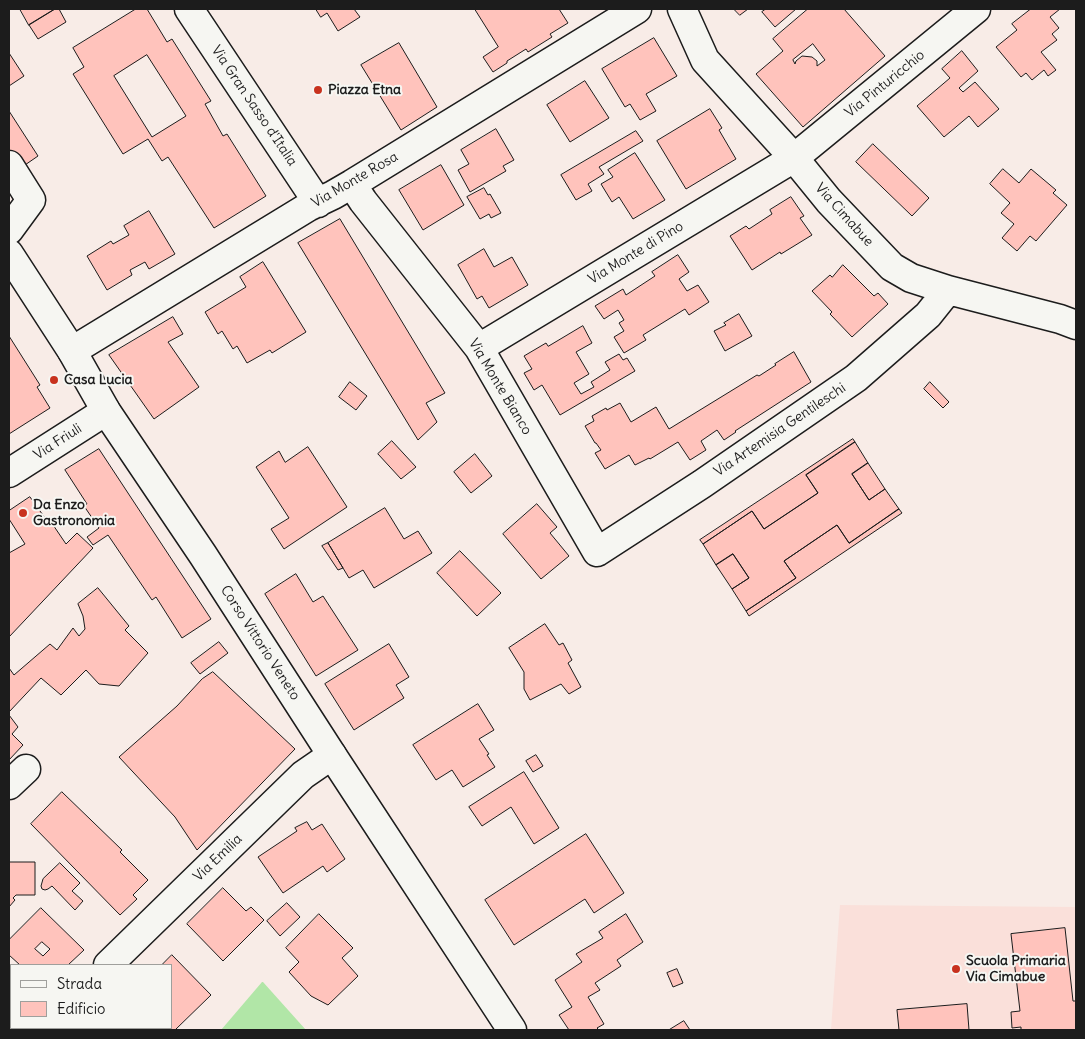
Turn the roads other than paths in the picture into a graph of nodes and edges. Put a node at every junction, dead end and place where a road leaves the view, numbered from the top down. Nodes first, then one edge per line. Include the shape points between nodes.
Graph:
1 (190, 9) edge
2 (638, 9) edge
3 (682, 9) edge
4 (976, 9) edge
5 (794, 158) junction
6 (9, 165) edge
7 (352, 184) junction
8 (318, 203) junction
9 (9, 230) edge
10 (9, 254) edge
11 (948, 290) junction
12 (1076, 325) edge
13 (479, 348) junction
14 (72, 351) junction
15 (106, 411) junction
16 (9, 473) edge
17 (597, 552) joint
18 (332, 755) junction
19 (109, 964) edge
20 (512, 1030) edge

1 - 8 street, Via Gran Sasso d'Italia
2 - 7 street, Via Monte Rosa
3 - 5 street, Via Cimabue via 705,60
4 - 5 street, Via Pinturicchio
5 - 11 street, Via Cimabue via 829,201 892,267 911,278
5 - 13 street, Via Monte di Pino
6 - 9 street via 31,200
7 - 8 street, Via Monte Rosa
7 - 13 street, Via Monte Bianco
8 - 14 street, Via Monte Rosa
10 - 14 street, Corso Vittorio Veneto
11 - 12 street, Via Cimabue
11 - 17 street, Via Artemisia Gentileschi via 928,315 856,378
13 - 17 street, Via Monte Bianco
14 - 15 street, Corso Vittorio Veneto
15 - 16 street, Via Friuli
15 - 18 street, Corso Vittorio Veneto
18 - 19 street, Via Emilia via 303,775
18 - 20 street, Corso Vittorio Veneto

